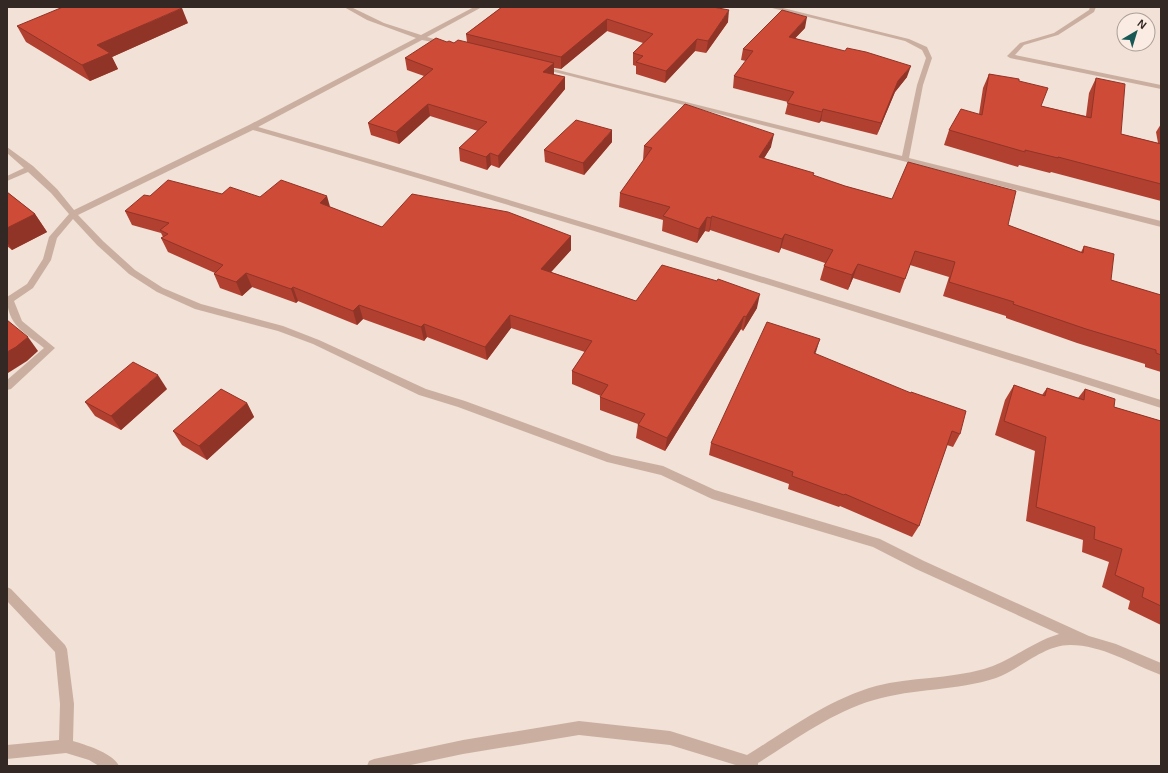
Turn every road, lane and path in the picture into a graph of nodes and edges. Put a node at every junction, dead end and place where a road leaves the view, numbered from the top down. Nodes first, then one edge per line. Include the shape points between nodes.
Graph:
1 (348, 7) edge
2 (479, 7) edge
3 (771, 7) edge
4 (1093, 7) edge
5 (422, 38) junction
6 (453, 46) edge
7 (538, 67) edge
8 (1161, 86) edge
9 (252, 127) junction
10 (7, 149) edge
11 (905, 158) junction
12 (30, 168) junction
13 (7, 180) edge
14 (73, 214) junction
15 (1161, 224) edge
16 (7, 386) edge
17 (1161, 404) edge
18 (7, 593) edge
19 (1089, 642) junction
20 (1161, 669) edge
21 (66, 746) junction
22 (7, 752) edge
23 (751, 764) edge
24 (112, 766) edge
25 (374, 766) edge

1 - 5 street via 359,15
2 - 5 street
3 - 11 street via 907,40 925,48 929,58 920,84
4 - 8 street via 1092,11 1056,34 1022,44 1010,56
5 - 6 street
5 - 9 street
7 - 11 street
9 - 14 street
9 - 17 street via 409,172
10 - 12 street
11 - 15 street
12 - 13 street
12 - 14 street via 54,190
14 - 16 street via 53,237 48,260 30,286 9,300 18,323 50,348
14 - 19 street via 132,272 160,290 198,307 280,328 423,392 611,459 663,471 712,494 876,543
18 - 21 street via 61,649 67,704
19 - 20 street
19 - 23 street via 1069,639 1055,641 998,670 965,680 912,686 869,695 836,707
21 - 22 street
21 - 24 street via 92,754
23 - 25 street via 670,738 579,728 463,747

